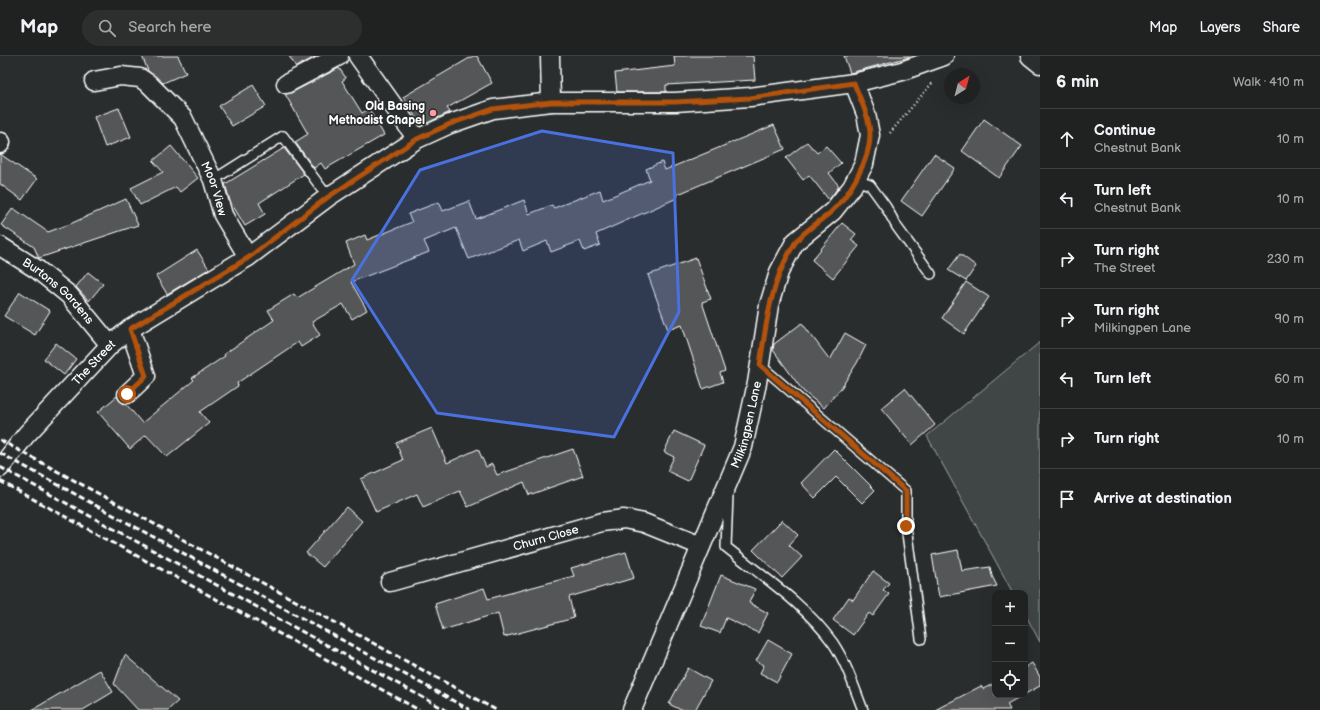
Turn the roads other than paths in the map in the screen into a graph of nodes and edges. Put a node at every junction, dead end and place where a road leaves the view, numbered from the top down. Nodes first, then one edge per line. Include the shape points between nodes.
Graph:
1 (339, 56) edge
2 (358, 56) edge
3 (550, 56) edge
4 (944, 56) edge
5 (1030, 56) edge
6 (1040, 64) edge
7 (94, 81) dead end
8 (854, 83) junction
9 (286, 84) dead end
10 (551, 102) junction
11 (417, 139) junction
12 (213, 180) junction
13 (856, 180) junction
14 (328, 197) junction
15 (0, 246) edge
16 (248, 258) junction
17 (931, 274) dead end
18 (130, 329) junction
19 (110, 345) junction
20 (760, 365) junction
21 (127, 394) dead end
22 (0, 468) edge
23 (728, 482) junction
24 (701, 546) junction
25 (390, 582) dead end
26 (921, 639) dead end
27 (632, 710) edge
28 (864, 710) edge

1 - 9 street
2 - 11 street
3 - 10 street
4 - 8 street, The Street via 902,71
5 - 6 street
7 - 12 street, Moor View via 121,76 140,78 149,84 183,118
8 - 10 street, The Street via 750,98 675,102
8 - 13 street, Milkingpen Lane via 866,114 870,135 864,164
10 - 11 street, The Street via 493,109
11 - 14 street, The Street
12 - 14 lane via 283,136
12 - 16 street, Moor View via 223,215
13 - 17 lane via 870,186
13 - 20 street, Milkingpen Lane via 833,211 795,242 779,272 769,305
14 - 16 street, The Street
15 - 19 street, Burtons Gardens via 38,270 69,295
16 - 18 street, The Street
18 - 19 street, The Street
18 - 21 street via 146,376
19 - 22 street, The Street via 26,435
20 - 23 street, Milkingpen Lane via 743,447
20 - 26 lane via 906,491 906,526
23 - 24 street, Milkingpen Lane
23 - 28 lane via 726,547 808,613 833,644 851,676
24 - 25 street, Churn Close via 644,523 624,519 602,522
24 - 27 street, Milkingpen Lane

